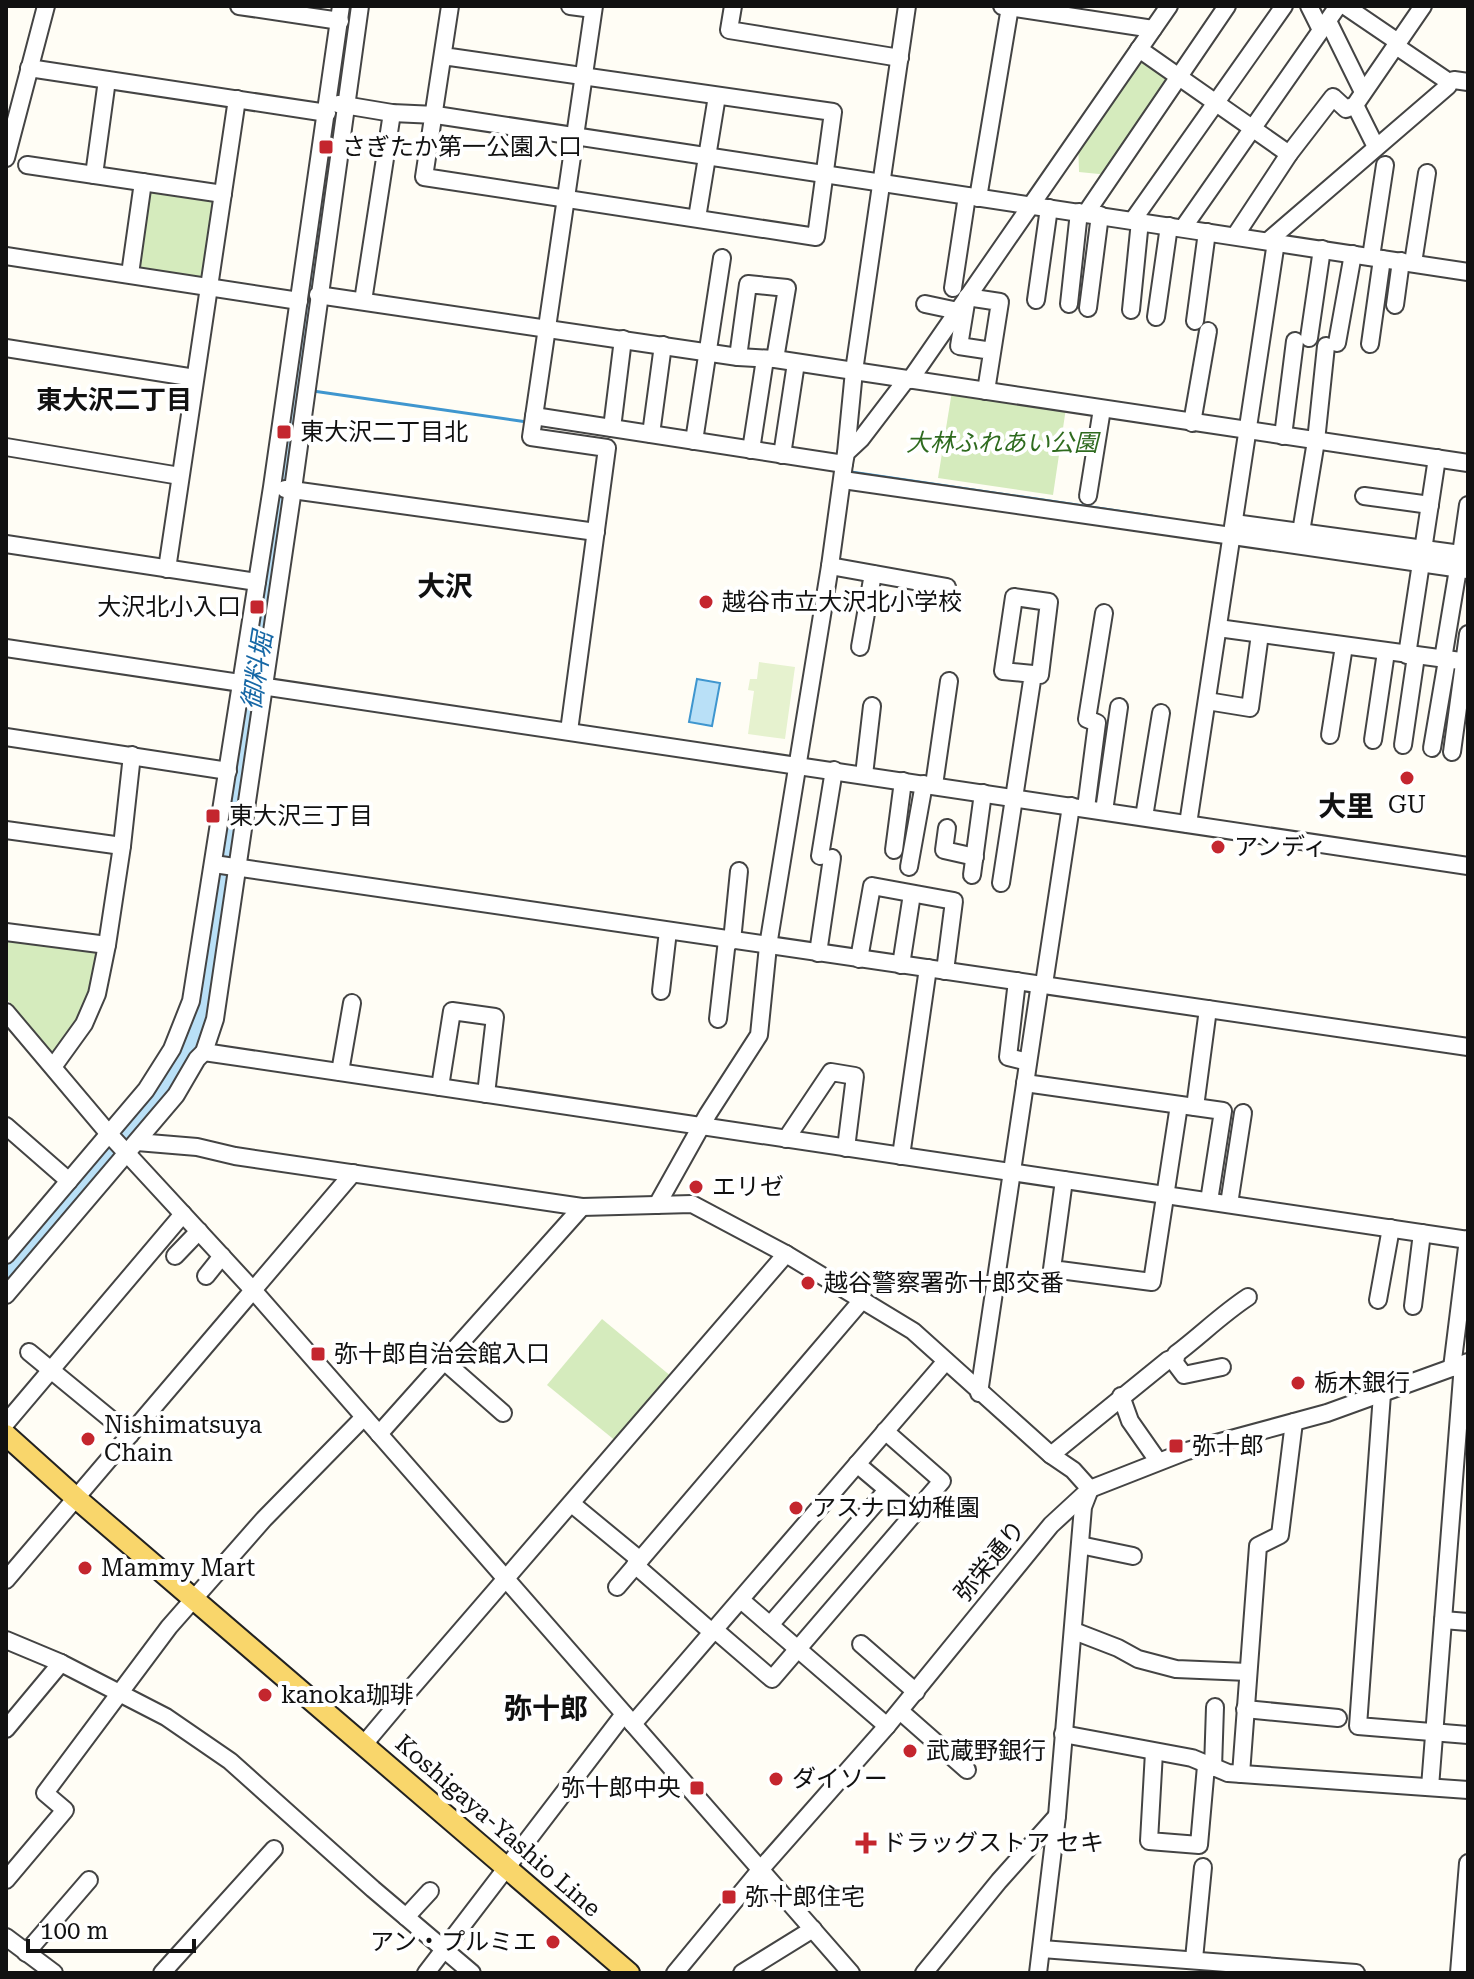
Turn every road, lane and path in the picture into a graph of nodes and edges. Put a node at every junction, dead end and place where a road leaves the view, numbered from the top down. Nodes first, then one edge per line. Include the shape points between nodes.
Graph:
1 (46, 6) edge
2 (239, 6) edge
3 (360, 6) edge
4 (450, 6) edge
5 (570, 6) edge
6 (733, 6) edge
7 (907, 6) edge
8 (1169, 6) edge
9 (1227, 6) edge
10 (1284, 6) edge
11 (1309, 6) edge
12 (1338, 6) edge
13 (1345, 6) edge
14 (1423, 6) edge
15 (1006, 7) edge
16 (594, 8) edge
17 (340, 14) edge
18 (1324, 26) junction
19 (1153, 29) junction
20 (1397, 44) junction
21 (1139, 49) junction
22 (443, 56) junction
23 (900, 58) junction
24 (29, 68) junction
25 (583, 75) junction
26 (1177, 77) junction
27 (107, 80) junction
28 (1449, 82) junction
29 (1468, 82) edge
30 (717, 96) junction
31 (1359, 98) junction
32 (237, 99) junction
33 (1216, 103) junction
34 (336, 106) junction
35 (392, 113) junction
36 (436, 115) junction
37 (1253, 128) junction
38 (574, 137) junction
39 (1376, 147) junction
40 (1289, 154) junction
41 (6, 158) edge
42 (707, 158) junction
43 (27, 165) dead end
44 (1385, 165) dead end
45 (1427, 173) dead end
46 (94, 175) junction
47 (824, 175) junction
48 (143, 182) junction
49 (882, 183) junction
50 (223, 194) junction
51 (973, 197) junction
52 (565, 200) junction
53 (1030, 206) junction
54 (1049, 208) junction
55 (1088, 213) junction
56 (697, 218) junction
57 (1137, 220) junction
58 (1176, 227) junction
59 (1207, 232) junction
60 (1235, 236) junction
61 (1272, 242) junction
62 (1322, 249) junction
63 (1353, 254) junction
64 (6, 256) edge
65 (722, 258) dead end
66 (1377, 258) junction
67 (1407, 262) junction
68 (1468, 272) edge
69 (130, 274) junction
70 (209, 287) junction
71 (318, 295) junction
72 (959, 298) junction
73 (1036, 300) dead end
74 (299, 301) junction
75 (363, 301) junction
76 (925, 304) dead end
77 (1069, 304) dead end
78 (1395, 305) dead end
79 (1088, 308) dead end
80 (1131, 310) dead end
81 (1156, 317) dead end
82 (546, 328) junction
83 (623, 339) junction
84 (1370, 344) dead end
85 (663, 345) junction
86 (6, 348) edge
87 (992, 351) junction
88 (706, 352) junction
89 (738, 357) junction
90 (770, 359) junction
91 (796, 363) junction
92 (854, 371) junction
93 (195, 378) junction
94 (908, 380) junction
95 (986, 391) junction
96 (1102, 409) junction
97 (534, 416) junction
98 (1192, 423) junction
99 (612, 428) junction
100 (1249, 431) junction
101 (651, 434) junction
102 (1283, 436) junction
103 (694, 441) junction
104 (1316, 441) junction
105 (6, 447) edge
106 (751, 450) junction
107 (782, 455) junction
108 (1437, 458) junction
109 (1468, 463) edge
110 (844, 466) junction
111 (180, 476) junction
112 (283, 488) junction
113 (1088, 496) dead end
114 (1364, 496) dead end
115 (1430, 505) junction
116 (1468, 505) edge
117 (1233, 529) junction
118 (596, 532) junction
119 (1301, 532) junction
120 (6, 544) edge
121 (1422, 556) junction
122 (1464, 562) edge
123 (830, 566) junction
124 (167, 569) junction
125 (873, 574) junction
126 (257, 582) junction
127 (947, 587) dead end
128 (1104, 613) dead end
129 (1218, 628) junction
130 (1260, 634) junction
131 (1468, 634) edge
132 (1344, 646) junction
133 (860, 647) dead end
134 (6, 648) edge
135 (1386, 652) junction
136 (1412, 655) junction
137 (1456, 661) edge
138 (1033, 674) junction
139 (949, 681) dead end
140 (253, 684) junction
141 (1207, 701) junction
142 (872, 706) dead end
143 (1119, 707) dead end
144 (1161, 713) dead end
145 (569, 731) junction
146 (1330, 735) dead end
147 (6, 737) edge
148 (1373, 740) dead end
149 (1403, 745) dead end
150 (1432, 748) dead end
151 (1452, 752) dead end
152 (132, 755) junction
153 (799, 765) junction
154 (834, 770) junction
155 (228, 771) junction
156 (864, 775) junction
157 (903, 781) junction
158 (929, 785) junction
159 (983, 793) junction
160 (1013, 797) junction
161 (1078, 807) junction
162 (1104, 811) junction
163 (1144, 817) junction
164 (1188, 824) junction
165 (947, 828) dead end
166 (6, 830) edge
167 (122, 846) junction
168 (894, 850) dead end
169 (975, 857) junction
170 (226, 865) junction
171 (1468, 866) edge
172 (909, 867) dead end
173 (739, 871) dead end
174 (972, 875) dead end
175 (1001, 883) dead end
176 (912, 894) junction
177 (668, 931) junction
178 (6, 932) edge
179 (730, 940) junction
180 (107, 945) junction
181 (768, 946) junction
182 (818, 953) junction
183 (859, 959) junction
184 (901, 965) junction
185 (936, 969) junction
186 (1017, 981) junction
187 (1044, 984) junction
188 (661, 991) dead end
189 (352, 1003) dead end
190 (1208, 1009) junction
191 (6, 1012) edge
192 (718, 1019) dead end
193 (1468, 1047) edge
194 (204, 1052) junction
195 (1028, 1062) junction
196 (53, 1067) junction
197 (340, 1072) junction
198 (1025, 1083) junction
199 (440, 1087) junction
200 (486, 1094) junction
201 (1187, 1106) junction
202 (1243, 1113) dead end
203 (6, 1126) edge
204 (702, 1127) junction
205 (786, 1139) junction
206 (122, 1143) junction
207 (846, 1148) junction
208 (901, 1156) junction
209 (1012, 1172) junction
210 (353, 1173) junction
211 (1064, 1180) junction
212 (69, 1181) junction
213 (1165, 1194) junction
214 (1209, 1201) junction
215 (1229, 1204) junction
216 (657, 1205) junction
217 (582, 1207) junction
218 (183, 1214) junction
219 (1391, 1228) junction
220 (199, 1231) junction
221 (1422, 1233) junction
222 (12, 1235) edge
223 (1468, 1239) edge
224 (786, 1254) junction
225 (6, 1255) edge
226 (175, 1256) dead end
227 (222, 1256) junction
228 (206, 1276) dead end
229 (253, 1290) junction
230 (6, 1295) edge
231 (1248, 1297) dead end
232 (863, 1299) junction
233 (1378, 1300) dead end
234 (1413, 1306) dead end
235 (29, 1352) dead end
236 (1176, 1357) junction
237 (444, 1361) junction
238 (946, 1361) junction
239 (1461, 1365) edge
240 (1222, 1367) dead end
241 (51, 1370) junction
242 (979, 1393) junction
243 (1382, 1394) junction
244 (1121, 1396) junction
245 (503, 1413) dead end
246 (364, 1417) junction
247 (1294, 1422) junction
248 (6, 1423) edge
249 (885, 1431) junction
250 (379, 1434) junction
251 (6, 1435) edge
252 (130, 1435) junction
253 (1051, 1455) junction
254 (1158, 1461) junction
255 (857, 1464) junction
256 (1090, 1489) junction
257 (887, 1490) junction
258 (76, 1498) junction
259 (572, 1504) junction
260 (915, 1513) junction
261 (1080, 1545) junction
262 (1133, 1556) dead end
263 (638, 1563) junction
264 (6, 1580) edge
265 (506, 1581) junction
266 (617, 1587) dead end
267 (194, 1599) junction
268 (741, 1600) junction
269 (1443, 1620) junction
270 (1468, 1622) edge
271 (770, 1625) junction
272 (1074, 1631) junction
273 (714, 1632) junction
274 (6, 1640) edge
275 (861, 1644) dead end
276 (798, 1649) junction
277 (61, 1663) junction
278 (1248, 1672) junction
279 (916, 1692) junction
280 (119, 1695) junction
281 (1215, 1707) dead end
282 (1245, 1709) junction
283 (900, 1711) junction
284 (1338, 1718) dead end
285 (628, 1719) junction
286 (887, 1726) junction
287 (6, 1729) edge
288 (1434, 1732) junction
289 (1063, 1734) junction
290 (1468, 1735) edge
291 (366, 1746) junction
292 (1154, 1752) junction
293 (1210, 1767) junction
294 (967, 1770) dead end
295 (1241, 1774) junction
296 (1430, 1787) junction
297 (1468, 1790) edge
298 (1057, 1816) junction
299 (274, 1849) dead end
300 (1468, 1863) edge
301 (1203, 1867) dead end
302 (507, 1868) junction
303 (760, 1870) junction
304 (6, 1880) edge
305 (89, 1880) dead end
306 (430, 1891) dead end
307 (406, 1917) junction
308 (813, 1929) junction
309 (13, 1948) edge
310 (1042, 1949) junction
311 (445, 1950) junction
312 (1194, 1959) junction
313 (54, 1973) edge
314 (162, 1973) edge
315 (426, 1973) edge
316 (472, 1973) edge
317 (629, 1973) edge
318 (675, 1973) edge
319 (742, 1973) edge
320 (851, 1973) edge
321 (924, 1973) edge
322 (1038, 1973) edge
323 (1356, 1973) edge
324 (1459, 1973) edge

1 - 24 street
2 - 17 street
3 - 34 street
4 - 22 street
5 - 16 street
6 - 23 street via 729,30
7 - 23 street
8 - 19 street
9 - 26 street
10 - 33 street
11 - 18 street
12 - 18 street
13 - 20 street
14 - 20 street
15 - 19 street
15 - 51 street
16 - 25 street
17 - 34 street
18 - 31 street
18 - 37 street
19 - 21 street
20 - 28 street
20 - 31 street
21 - 26 street
21 - 53 street
22 - 25 street
22 - 36 street
23 - 49 street
24 - 27 street
24 - 41 street
25 - 30 street
25 - 38 street
26 - 33 street
26 - 55 street
27 - 32 street
27 - 46 street
28 - 29 street
28 - 39 street
30 - 42 street
30 - 47 street via 833,112
31 - 39 street
31 - 40 street via 1346,109 1333,97
32 - 34 street
32 - 50 street
33 - 37 street
33 - 57 street
34 - 35 street
34 - 71 street
34 - 74 street
35 - 36 street
35 - 75 street
36 - 38 street
36 - 52 street via 424,177
37 - 40 street
37 - 58 street
38 - 42 street
38 - 52 street
39 - 61 street
40 - 60 street
42 - 47 street
42 - 56 street
43 - 46 street
44 - 66 street
45 - 67 street
46 - 48 street
47 - 49 street
47 - 56 street via 816,237
48 - 50 street
48 - 69 street
49 - 51 street
49 - 92 street
50 - 70 street
51 - 53 street
51 - 72 street
52 - 56 street
52 - 82 street
53 - 54 street
53 - 72 street
54 - 55 street
54 - 73 street
55 - 57 street
55 - 77 street
55 - 79 street
57 - 58 street
57 - 80 street
58 - 59 street
58 - 81 street
59 - 60 street
59 - 98 street
60 - 61 street
61 - 62 street
61 - 100 street
62 - 63 street
62 - 102 street
63 - 66 street
63 - 104 street
64 - 69 street
65 - 88 street
66 - 67 street
66 - 84 street
67 - 68 street
67 - 78 street
69 - 70 street
70 - 74 street
70 - 93 street
71 - 75 street
71 - 112 street via 306,391
72 - 76 street
72 - 87 street via 959,346
72 - 87 street via 1000,302
72 - 94 street
74 - 112 street
75 - 82 street
82 - 83 street
82 - 97 street
83 - 85 street
83 - 99 street
85 - 88 street
85 - 101 street
86 - 93 street
87 - 95 street
88 - 89 street
88 - 103 street
89 - 90 street
89 - 90 street via 748,284 787,288
90 - 91 street
90 - 106 street
91 - 92 street
91 - 107 street
92 - 94 street
92 - 110 street
93 - 111 street
94 - 95 street
94 - 110 street
95 - 96 street
96 - 98 street
96 - 113 street
97 - 99 street
97 - 118 street via 531,437 607,448
98 - 100 street
99 - 101 street
100 - 102 street
100 - 117 street
101 - 103 street
102 - 104 street
103 - 106 street
104 - 108 street
104 - 119 street
105 - 111 street
106 - 107 street
107 - 110 street
108 - 109 street
108 - 115 street
110 - 117 street
110 - 123 street
111 - 124 street
112 - 118 street
112 - 126 street
112 - 140 street
114 - 115 street
115 - 121 street
116 - 122 street
117 - 119 street
117 - 121 street
117 - 129 street
118 - 145 street
119 - 121 street
120 - 124 street
121 - 122 street
121 - 136 street
122 - 137 street
123 - 125 street
123 - 153 street
124 - 126 street
125 - 127 street
125 - 133 street
126 - 140 street
128 - 161 street via 1087,719 1097,723
129 - 130 street
129 - 141 street
130 - 132 street
130 - 141 street via 1250,708
131 - 137 street
132 - 135 street
132 - 146 street
134 - 140 street
135 - 136 street
135 - 148 street
136 - 137 street
136 - 149 street
137 - 150 street
137 - 151 street
138 - 138 street via 1003,671 1014,597 1049,602 1040,675
138 - 160 street
139 - 158 street
140 - 145 street
140 - 155 street
140 - 170 street
141 - 164 street
142 - 156 street
143 - 162 street
144 - 163 street
145 - 153 street
147 - 152 street
152 - 155 street
152 - 167 street
153 - 154 street
153 - 181 street
154 - 156 street
154 - 182 street
155 - 170 street
156 - 157 street
157 - 158 street
157 - 168 street
158 - 159 street
158 - 172 street
159 - 160 street
159 - 169 street
160 - 161 street
160 - 175 street
161 - 162 street
161 - 187 street
162 - 163 street
163 - 164 street
164 - 171 street
165 - 169 street via 944,850
166 - 167 street
167 - 180 street
169 - 174 street
170 - 177 street
170 - 194 street via 215,1019
170 - 206 street via 183,1025
173 - 179 street
176 - 183 street via 872,886
176 - 184 street
176 - 185 street via 954,901
177 - 179 street
177 - 188 street
178 - 180 street
179 - 181 street
179 - 192 street
180 - 196 street via 97,994 84,1024
181 - 182 street
181 - 204 street via 759,1035
182 - 183 street
183 - 184 street
184 - 185 street
185 - 186 street
185 - 208 street
186 - 187 street
186 - 195 street via 1008,1057
187 - 190 street
187 - 195 street
189 - 197 street
190 - 193 street
190 - 201 street
191 - 196 street
194 - 197 street
194 - 206 street via 176,1095
195 - 198 street
196 - 206 street
197 - 199 street
198 - 201 street
198 - 209 street
199 - 200 street
199 - 200 street via 452,1011 495,1017
200 - 204 street
201 - 213 street
201 - 214 street via 1223,1111
202 - 215 street
203 - 212 street
204 - 205 street
204 - 216 street
205 - 207 street
205 - 207 street via 831,1072 855,1076
206 - 210 street via 197,1147
206 - 212 street
206 - 218 street
206 - 230 street
207 - 208 street
208 - 209 street
209 - 211 street
209 - 242 street
210 - 217 street
210 - 229 street
211 - 213 street
211 - 213 street via 1052,1269 1068,1272 1152,1282
212 - 222 street
213 - 214 street
214 - 215 street
215 - 219 street
216 - 217 street
216 - 224 street via 692,1204
217 - 237 street
218 - 220 street
218 - 241 street
219 - 221 street
219 - 233 street
220 - 226 street
220 - 227 street
221 - 223 street
221 - 234 street
222 - 225 street
223 - 239 street
224 - 232 street
224 - 259 street
227 - 228 street
227 - 229 street
229 - 246 street
229 - 252 street
231 - 236 street
232 - 238 street via 913,1331
232 - 263 street
235 - 241 street
236 - 240 street via 1184,1375
236 - 244 street
237 - 245 street
237 - 250 street
238 - 242 street
238 - 249 street
239 - 243 street, 弥栄通り
239 - 269 street
241 - 248 street
241 - 252 street
242 - 253 street
243 - 247 street, 弥栄通り
243 - 288 street via 1358,1726
244 - 253 street
244 - 254 street via 1130,1421
246 - 250 street
246 - 267 street
247 - 254 street, 弥栄通り
247 - 278 street via 1280,1535 1258,1546
249 - 255 street
249 - 260 street via 942,1481
250 - 265 street
251 - 258 main road, Koshigaya-Yashio Line
252 - 258 street
253 - 256 street
254 - 256 street, 弥栄通り
255 - 257 street
255 - 268 street
256 - 261 street
256 - 279 street, 弥栄通り via 1051,1525
257 - 260 street
257 - 271 street
258 - 264 street
258 - 267 main road, Koshigaya-Yashio Line
259 - 263 street
259 - 265 street
260 - 276 street
261 - 262 street
261 - 272 street
263 - 266 street
263 - 273 street
265 - 285 street
265 - 291 street
267 - 280 street
267 - 291 main road, Koshigaya-Yashio Line
268 - 271 street
268 - 273 street
269 - 270 street
269 - 288 street
271 - 276 street
272 - 278 street via 1176,1669
272 - 289 street
273 - 276 street via 772,1679
273 - 285 street
274 - 277 street
275 - 279 street
276 - 286 street
277 - 280 street
277 - 287 street
278 - 282 street
279 - 283 street, 弥栄通り
280 - 304 street via 45,1793 65,1810
280 - 307 street via 166,1717 230,1761
281 - 293 street
282 - 284 street
282 - 295 street
283 - 286 street, 弥栄通り
283 - 294 street
285 - 302 street
285 - 303 street
286 - 303 street, 弥栄通り
288 - 290 street
288 - 296 street
289 - 292 street
289 - 298 street
291 - 302 main road, Koshigaya-Yashio Line
292 - 293 street via 1192,1758
292 - 293 street via 1149,1841 1199,1845
293 - 295 street
295 - 296 street
296 - 297 street
298 - 310 street
298 - 321 street
299 - 314 street
300 - 324 street
301 - 312 street
302 - 311 street
302 - 317 main road, Koshigaya-Yashio Line
303 - 308 street
303 - 318 street, 弥栄通り
305 - 309 street
306 - 307 street
307 - 311 street
308 - 319 street
308 - 320 street
309 - 313 street
310 - 312 street
310 - 322 street
311 - 315 street
311 - 316 street
312 - 323 street

